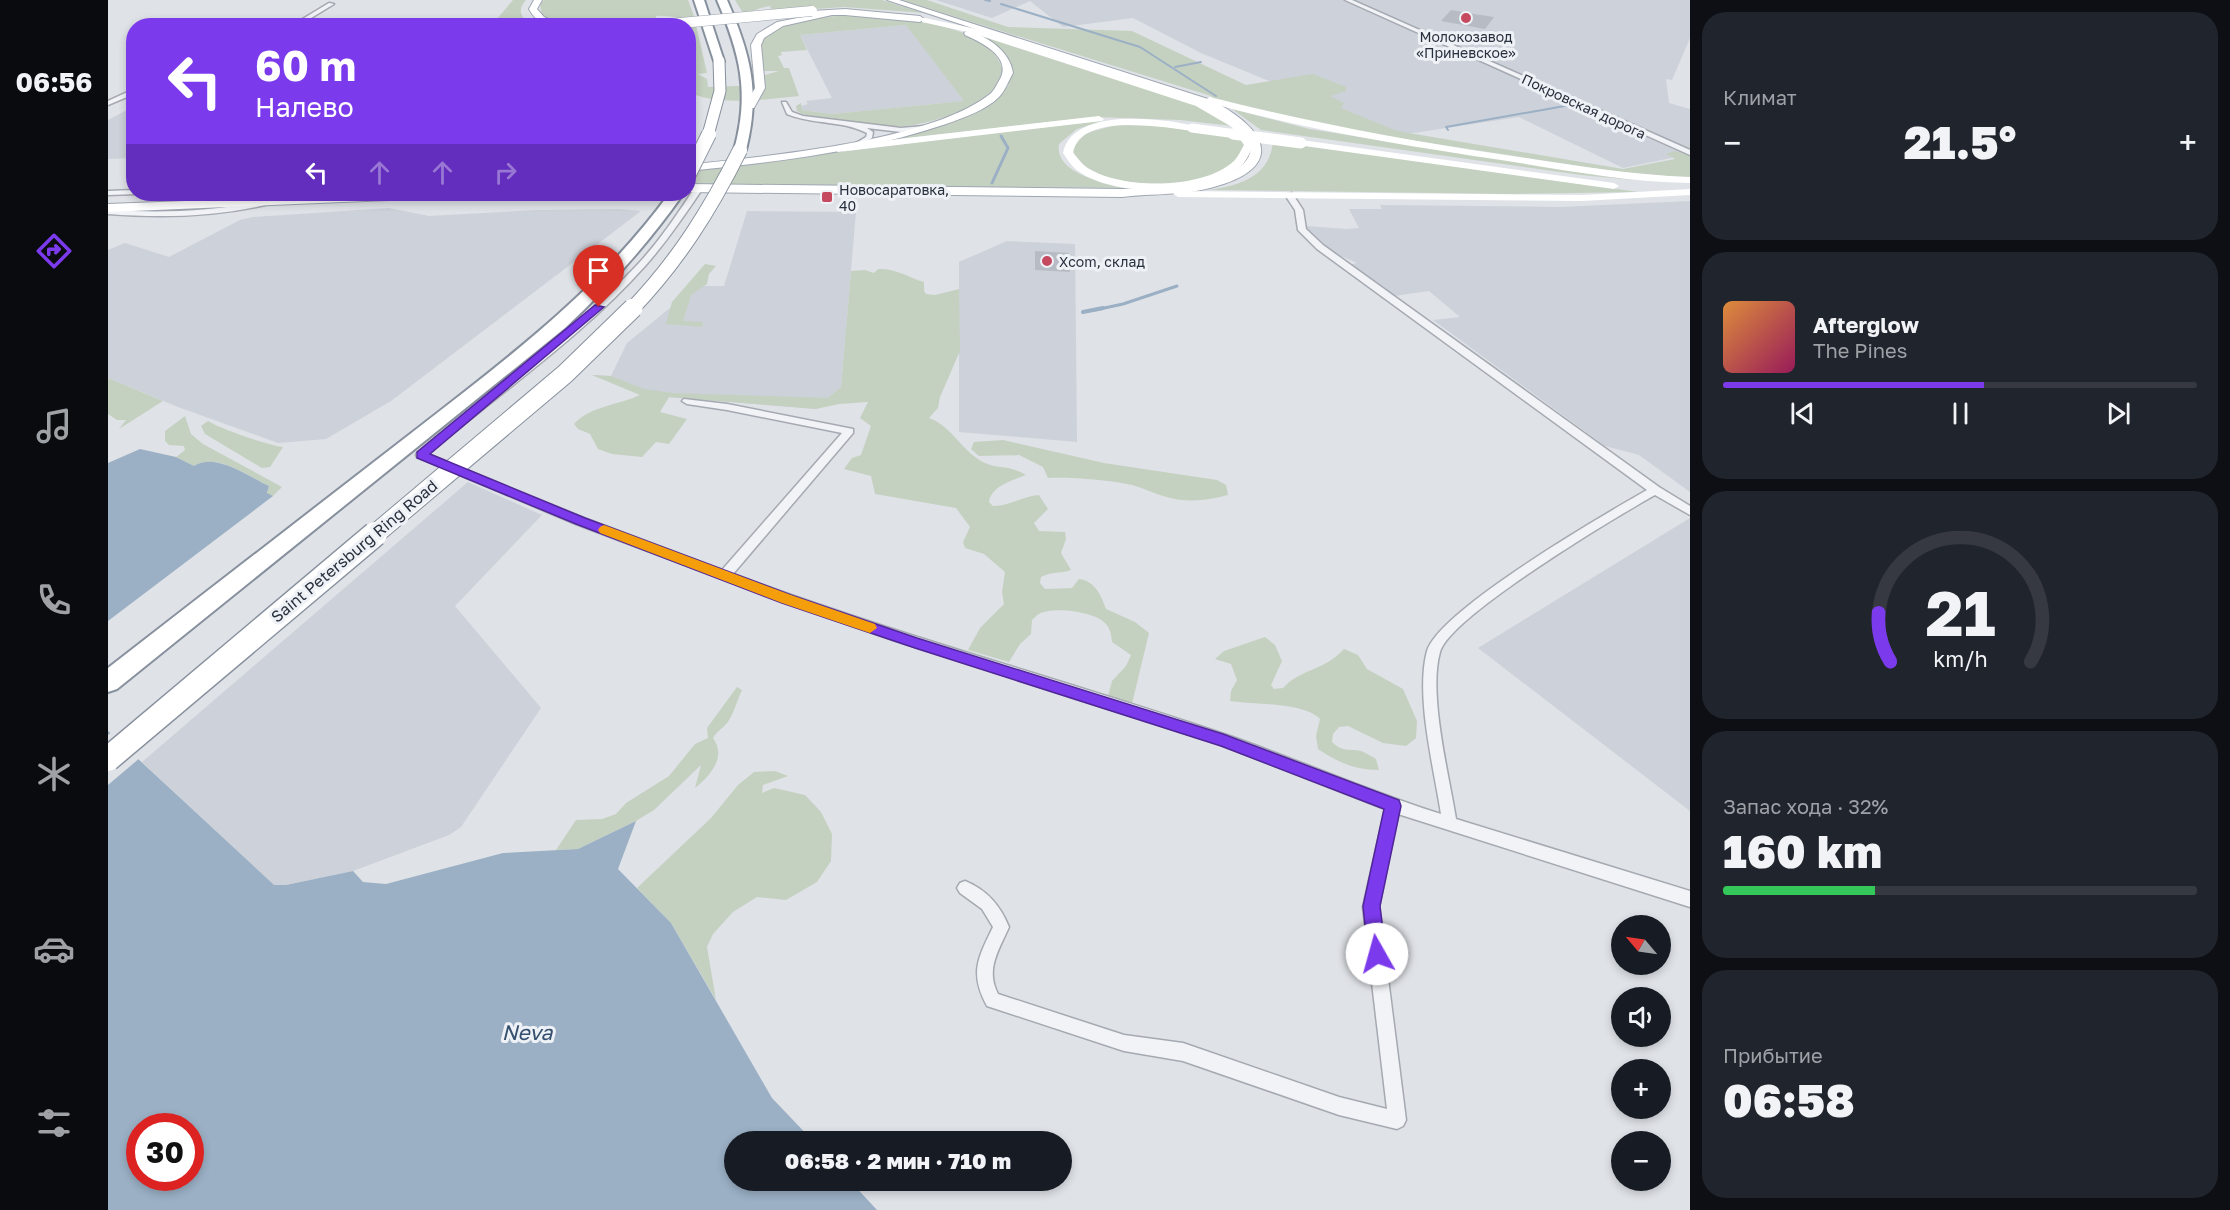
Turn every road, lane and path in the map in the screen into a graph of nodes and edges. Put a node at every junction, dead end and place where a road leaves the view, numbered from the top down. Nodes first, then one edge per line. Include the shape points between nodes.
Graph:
1 (531, 0) edge
2 (538, 0) edge
3 (722, 0) edge
4 (891, 0) edge
5 (1348, 0) edge
6 (699, 1) edge
7 (332, 4) dead end
8 (814, 12) junction
9 (865, 14) junction
10 (307, 18) edge
11 (531, 18) edge
12 (541, 18) edge
13 (925, 20) junction
14 (696, 22) edge
15 (696, 24) edge
16 (988, 30) junction
17 (1174, 90) junction
18 (126, 95) edge
19 (108, 103) edge
20 (784, 103) dead end
21 (750, 106) junction
22 (857, 126) junction
23 (1193, 126) junction
24 (926, 128) junction
25 (1301, 141) junction
26 (859, 143) junction
27 (812, 151) junction
28 (1690, 153) edge
29 (696, 162) edge
30 (696, 167) edge
31 (1690, 180) edge
32 (1690, 185) edge
33 (696, 188) edge
34 (1690, 191) edge
35 (126, 192) edge
36 (108, 193) edge
37 (1122, 193) junction
38 (1290, 195) junction
39 (126, 199) edge
40 (108, 200) edge
41 (267, 201) edge
42 (671, 201) edge
43 (686, 201) edge
44 (108, 210) edge
45 (687, 401) dead end
46 (1655, 490) junction
47 (1690, 511) edge
48 (725, 575) junction
49 (108, 682) edge
50 (108, 759) edge
51 (1393, 806) junction
52 (1449, 822) junction
53 (965, 888) dead end
54 (1690, 899) edge

1 - 11 main road via 525,7
2 - 12 main road via 533,9
3 - 21 highway, Saint Petersburg Ring Road via 741,43
4 - 16 main road
5 - 28 street, Покровская дорога
6 - 29 highway, bridge via 722,79 714,120
7 - 10 street
8 - 9 main road
8 - 14 main road, bridge
8 - 15 main road, bridge
8 - 16 main road via 895,12
9 - 13 main road
9 - 21 main road via 810,17 771,27 757,40 760,88
13 - 23 main road via 974,31 1199,104 1232,122 1250,145 1245,158 1234,168 1191,184 1143,186 1095,176 1078,166 1068,153 1071,139 1082,131 1122,123
13 - 24 main road via 957,29 990,45 1003,58 1008,73 1002,90 990,100
16 - 17 main road
17 - 31 main road via 1268,116 1370,137 1620,175
17 - 37 main road via 1217,107 1243,123 1257,140 1256,154 1247,167 1213,183
18 - 19 street
20 - 22 street via 794,116
21 - 50 highway, Saint Petersburg Ring Road, bridge via 730,175 678,255 634,307 561,376
22 - 24 street
22 - 26 street via 870,132 869,138
23 - 25 main road, bridge
23 - 27 main road via 1140,119 1084,120
24 - 26 main road
25 - 32 main road via 1588,178
25 - 34 main road via 1580,182
26 - 27 main road
27 - 30 main road
33 - 37 main road
34 - 38 main road via 1582,198
35 - 36 street
37 - 38 main road
38 - 46 street via 1299,210 1302,230 1320,247
39 - 40 main road
41 - 44 main road
42 - 49 highway via 635,251 587,299 507,367
43 - 48 street via 666,235 599,307 421,455
45 - 48 street via 849,430
46 - 47 street
46 - 52 street via 1493,591 1434,646 1430,672
48 - 51 street via 892,635 1223,740
51 - 52 street
51 - 53 street via 1371,906 1397,1120 1338,1106 1183,1052 1124,1043 993,1000 982,975 1000,927 994,910
52 - 54 street

